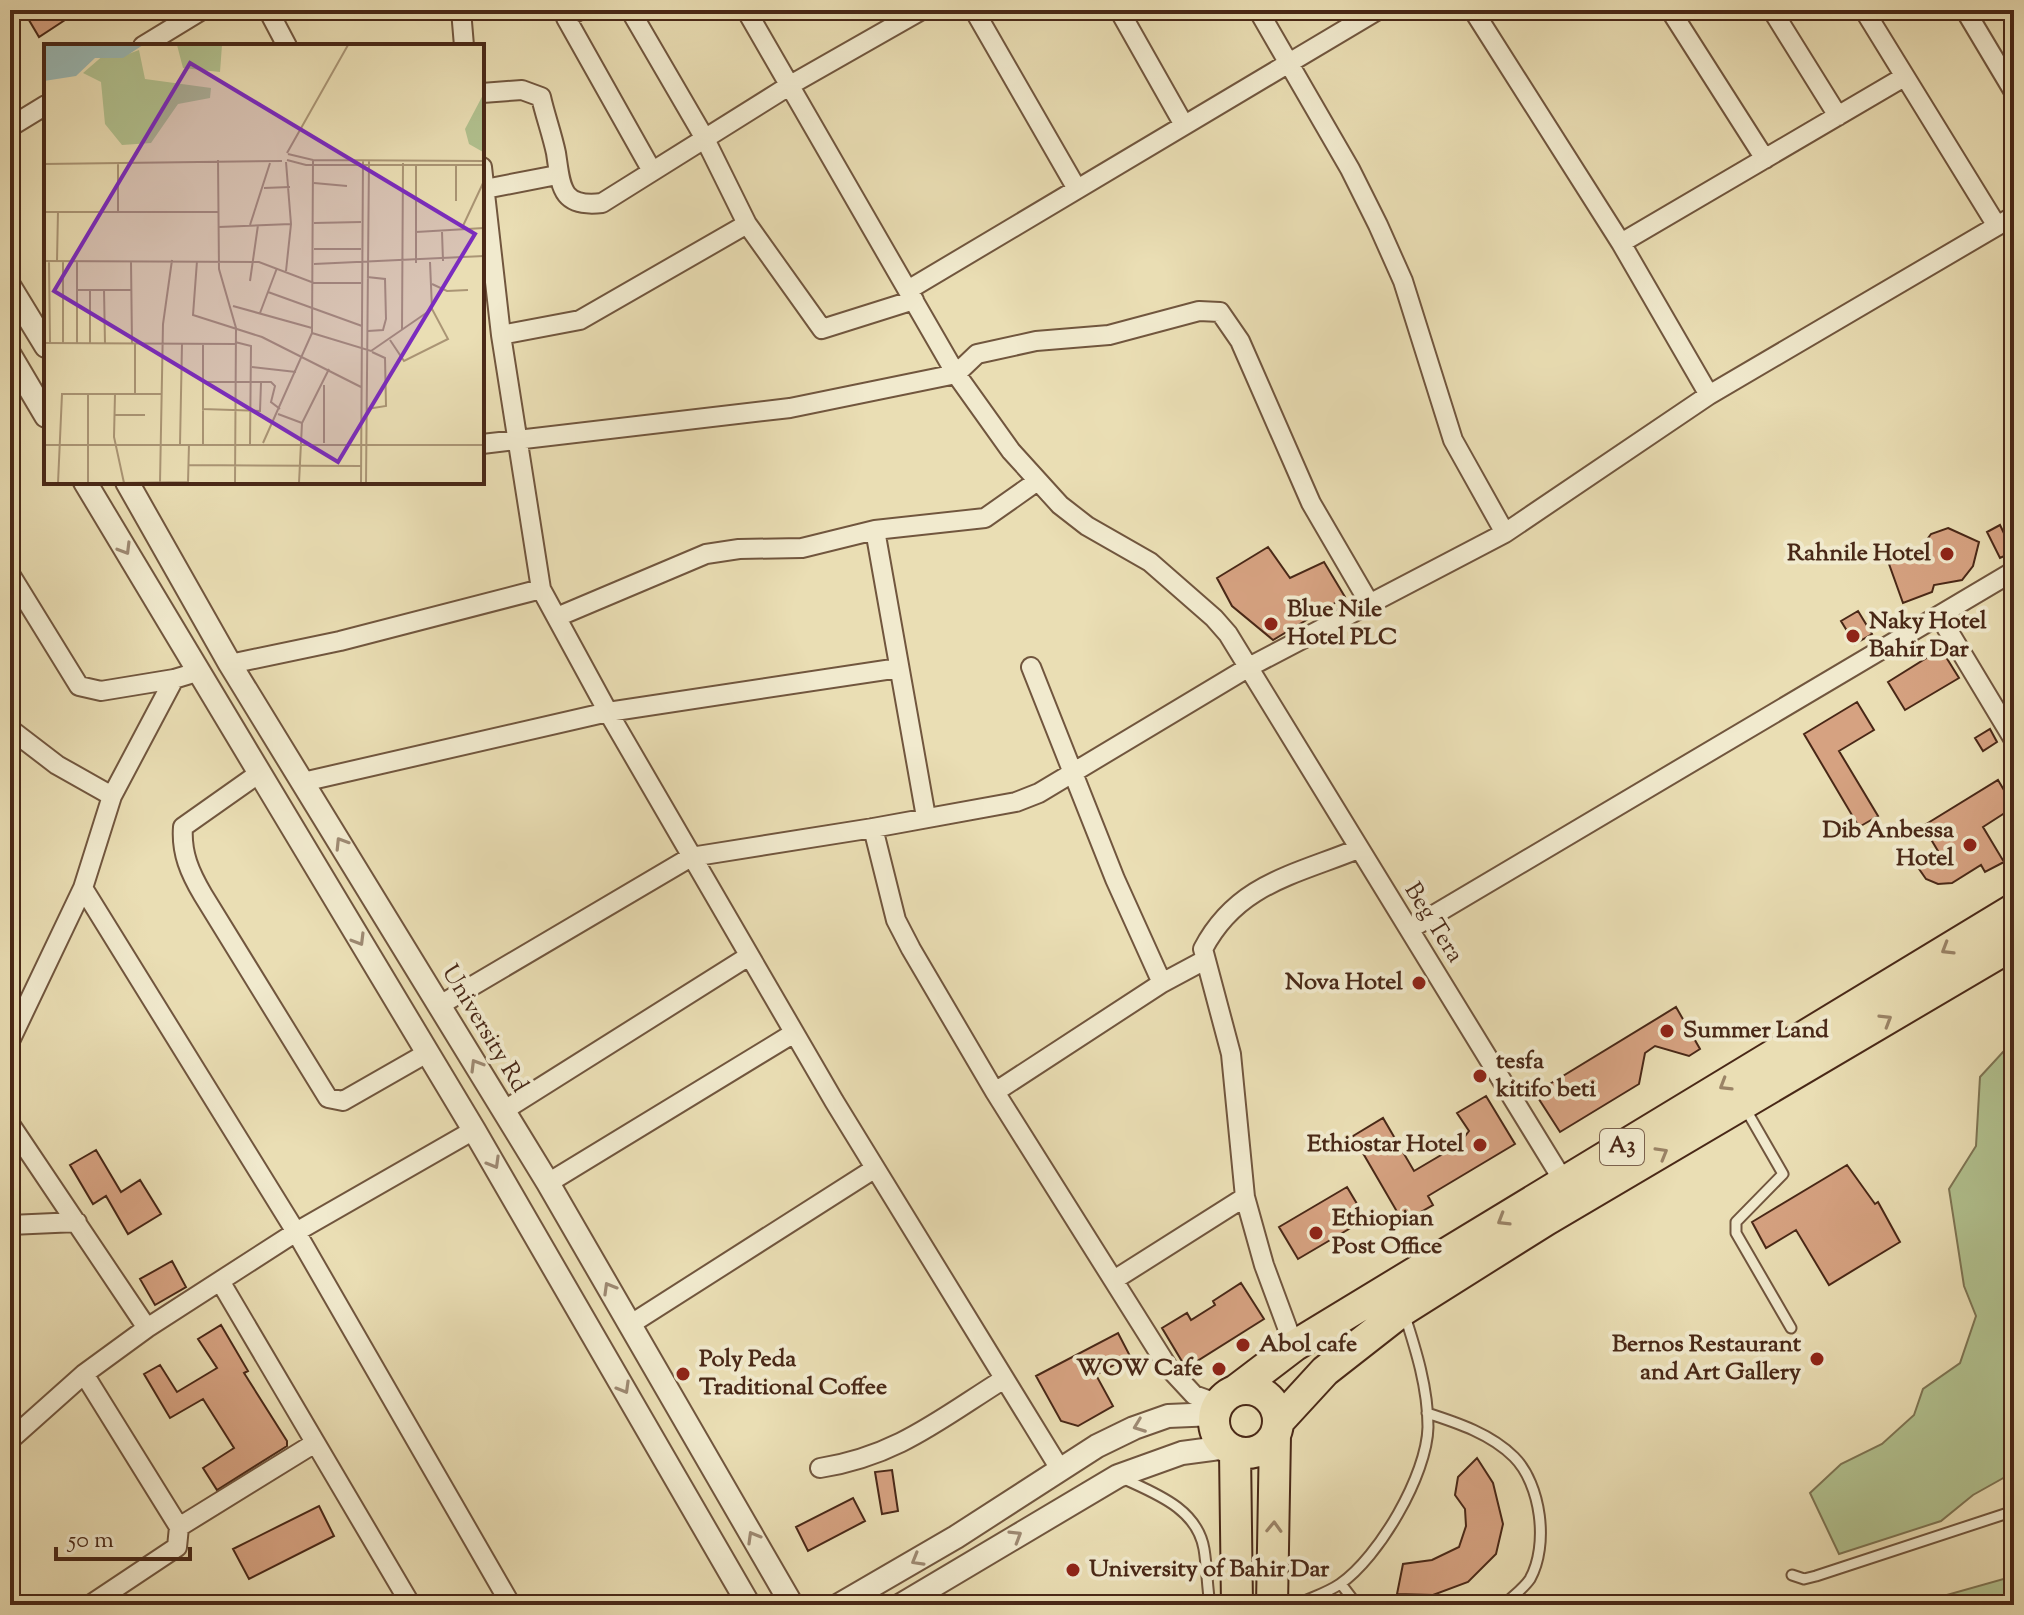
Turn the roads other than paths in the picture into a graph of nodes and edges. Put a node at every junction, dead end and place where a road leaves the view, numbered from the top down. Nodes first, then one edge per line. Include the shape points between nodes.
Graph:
1 (202, 10) edge
2 (268, 10) edge
3 (461, 10) edge
4 (580, 10) edge
5 (630, 10) edge
6 (746, 10) edge
7 (922, 10) edge
8 (974, 10) edge
9 (1119, 10) edge
10 (1258, 10) edge
11 (1378, 10) edge
12 (1473, 10) edge
13 (1670, 10) edge
14 (1772, 10) edge
15 (1864, 10) edge
16 (1965, 10) edge
17 (146, 44) edge
18 (286, 44) edge
19 (464, 44) edge
20 (1289, 63) junction
21 (1904, 77) junction
22 (792, 84) junction
23 (2014, 92) edge
24 (484, 93) edge
25 (44, 106) edge
26 (1838, 116) junction
27 (1184, 125) junction
28 (10, 127) edge
29 (704, 137) junction
30 (1765, 159) junction
31 (652, 171) junction
32 (557, 175) junction
33 (484, 182) edge
34 (485, 189) junction
35 (1077, 189) junction
36 (2014, 216) edge
37 (747, 224) junction
38 (1997, 226) junction
39 (1621, 243) junction
40 (10, 287) edge
41 (911, 295) junction
42 (501, 335) junction
43 (44, 343) edge
44 (12, 364) edge
45 (956, 374) junction
46 (1709, 395) junction
47 (44, 413) edge
48 (517, 440) junction
49 (484, 444) edge
50 (1036, 482) junction
51 (86, 484) edge
52 (128, 484) edge
53 (875, 530) junction
54 (1505, 533) junction
55 (2014, 571) edge
56 (10, 574) edge
57 (541, 589) junction
58 (1371, 606) junction
59 (557, 617) junction
60 (1940, 617) junction
61 (230, 664) junction
62 (1031, 667) dead end
63 (1249, 667) junction
64 (899, 668) junction
65 (197, 672) junction
66 (174, 679) junction
67 (608, 712) junction
68 (10, 729) edge
69 (2014, 740) edge
70 (1073, 771) junction
71 (258, 774) junction
72 (303, 782) junction
73 (112, 796) junction
74 (926, 817) junction
75 (873, 828) junction
76 (1358, 849) junction
77 (691, 857) junction
78 (83, 888) junction
79 (2014, 909) edge
80 (1410, 929) junction
81 (2014, 944) edge
82 (749, 956) junction
83 (1203, 961) junction
84 (1162, 983) junction
85 (440, 1005) junction
86 (794, 1033) junction
87 (10, 1041) edge
88 (427, 1053) junction
89 (995, 1092) junction
90 (1743, 1105) junction
91 (503, 1111) junction
92 (10, 1124) edge
93 (474, 1130) junction
94 (874, 1169) junction
95 (548, 1183) junction
96 (1570, 1193) junction
97 (1245, 1197) junction
98 (77, 1222) junction
99 (10, 1225) edge
100 (296, 1232) junction
101 (1114, 1280) junction
102 (220, 1281) junction
103 (1403, 1310) junction
104 (631, 1324) junction
105 (147, 1328) junction
106 (1791, 1328) dead end
107 (1294, 1346) junction
108 (84, 1374) junction
109 (1004, 1379) junction
110 (1223, 1403) junction
111 (1427, 1413) junction
112 (1277, 1428) junction
113 (10, 1440) edge
114 (315, 1443) junction
115 (1231, 1449) junction
116 (820, 1468) dead end
117 (1060, 1469) junction
118 (1118, 1476) junction
119 (1081, 1495) junction
120 (2014, 1511) edge
121 (179, 1527) junction
122 (1792, 1575) dead end
123 (1341, 1584) junction
124 (90, 1605) edge
125 (411, 1605) edge
126 (511, 1605) edge
127 (749, 1605) edge
128 (792, 1605) edge
129 (839, 1605) edge
130 (901, 1605) edge
131 (1210, 1605) edge
132 (1237, 1605) edge
133 (1272, 1605) edge
134 (1296, 1605) edge
135 (1357, 1605) edge
136 (1504, 1605) edge

1 - 17 street
2 - 18 street
3 - 19 street
4 - 31 street via 566,18
5 - 29 street
6 - 22 street, Beg Tera
7 - 22 street
8 - 35 street
9 - 27 street
10 - 20 street
11 - 20 street
12 - 39 street
13 - 30 street
14 - 26 street
15 - 21 street
16 - 23 street
20 - 27 street
20 - 54 street via 1378,225 1403,281 1453,440
21 - 26 street
21 - 38 street
22 - 29 street
22 - 41 street, Beg Tera
24 - 32 street via 522,90 541,97
25 - 28 street
26 - 30 street
27 - 35 street
29 - 31 street
29 - 37 street
30 - 39 street
31 - 32 street via 602,203 584,205 567,197
32 - 34 street
33 - 34 street
34 - 42 street
35 - 41 street
36 - 38 street
37 - 41 street via 822,329
37 - 42 street via 580,320
38 - 46 street
39 - 46 street
40 - 43 street
41 - 45 street, Beg Tera
42 - 48 street
44 - 47 street
45 - 48 street via 790,408
45 - 50 street, Beg Tera
45 - 58 street via 977,354 1036,341 1109,335 1199,311 1220,312 1240,341 1311,503
46 - 54 street
48 - 49 street
48 - 57 street
50 - 53 street via 985,518
50 - 63 street, Beg Tera via 1087,526 1150,562 1199,604 1228,634
51 -> 65 street
52 - 61 street, University Rd
53 - 59 street via 802,548 706,554
53 - 64 street
54 - 58 street
55 - 60 street
56 - 66 street via 79,686 101,691
57 - 59 street
57 - 61 street
58 - 63 street
59 - 67 street
60 - 69 street
60 - 80 street
61 - 65 street
61 - 72 street, University Rd
62 - 70 street
63 - 70 street
63 - 76 street, Beg Tera
64 - 67 street
64 - 74 street
65 - 66 street
65 - 71 street
66 - 73 street
67 - 72 street
67 - 77 street
68 - 73 street via 57,765
70 - 74 street via 1028,798
70 - 84 street
71 -> 88 street
71 - 88 street via 183,827 188,869 203,895 328,1098 343,1101
85 -> 72 street, University Rd
73 - 78 street
74 - 75 street
75 - 77 street
75 - 89 street via 896,920
76 - 80 street, Beg Tera
76 - 83 street via 1237,902 1213,930
77 - 82 street
77 - 85 street
78 - 87 street
78 - 100 street
79 -> 96 highway, A3
80 - 96 street, Beg Tera
90 -> 81 highway, A3
82 - 86 street
82 - 91 street
83 - 84 street
83 - 97 street via 1231,1054
84 - 89 street
91 -> 85 street, University Rd
86 - 94 street
86 - 95 street
88 - 93 street
89 - 101 street
96 -> 90 highway, A3
90 - 106 lane via 1783,1174 1749,1205 1736,1222 1736,1233
91 - 93 street
91 - 95 street, University Rd
92 - 98 street
93 - 100 street
93 -> 127 street
94 - 104 street
94 - 109 street
104 -> 95 street, University Rd
96 - 103 highway, A3
96 -> 107 highway, A3
97 - 101 street
97 - 107 street
98 - 99 street
98 - 105 street
100 - 102 street
100 - 126 street
101 - 110 street via 1179,1381 1194,1395
102 - 105 street
102 - 114 street
103 - 111 lane via 1421,1366
103 - 112 highway, A3 via 1325,1371
128 -> 104 street, University Rd
105 - 108 street
107 - 110 highway, A3
108 - 113 street
108 - 121 street
109 - 116 street via 898,1447
109 - 117 street
110 - 112 highway via 1259,1392 1276,1409
110 - 115 highway via 1216,1432
110 -> 117 street via 1134,1428
111 - 123 lane via 1424,1458 1410,1495 1385,1534
111 - 136 lane via 1490,1438 1515,1457 1530,1480 1540,1520 1538,1551 1530,1579
112 - 115 highway, A3 via 1258,1451
133 -> 112 highway
114 - 121 street
114 - 125 street
115 - 118 street via 1182,1453
115 - 132 highway
117 - 119 street
117 -> 129 street
118 - 119 street
118 - 131 lane via 1178,1507 1194,1526 1204,1547
130 -> 119 street
120 - 122 lane via 1816,1576
121 - 124 street via 177,1547
123 - 134 lane
123 - 135 lane

